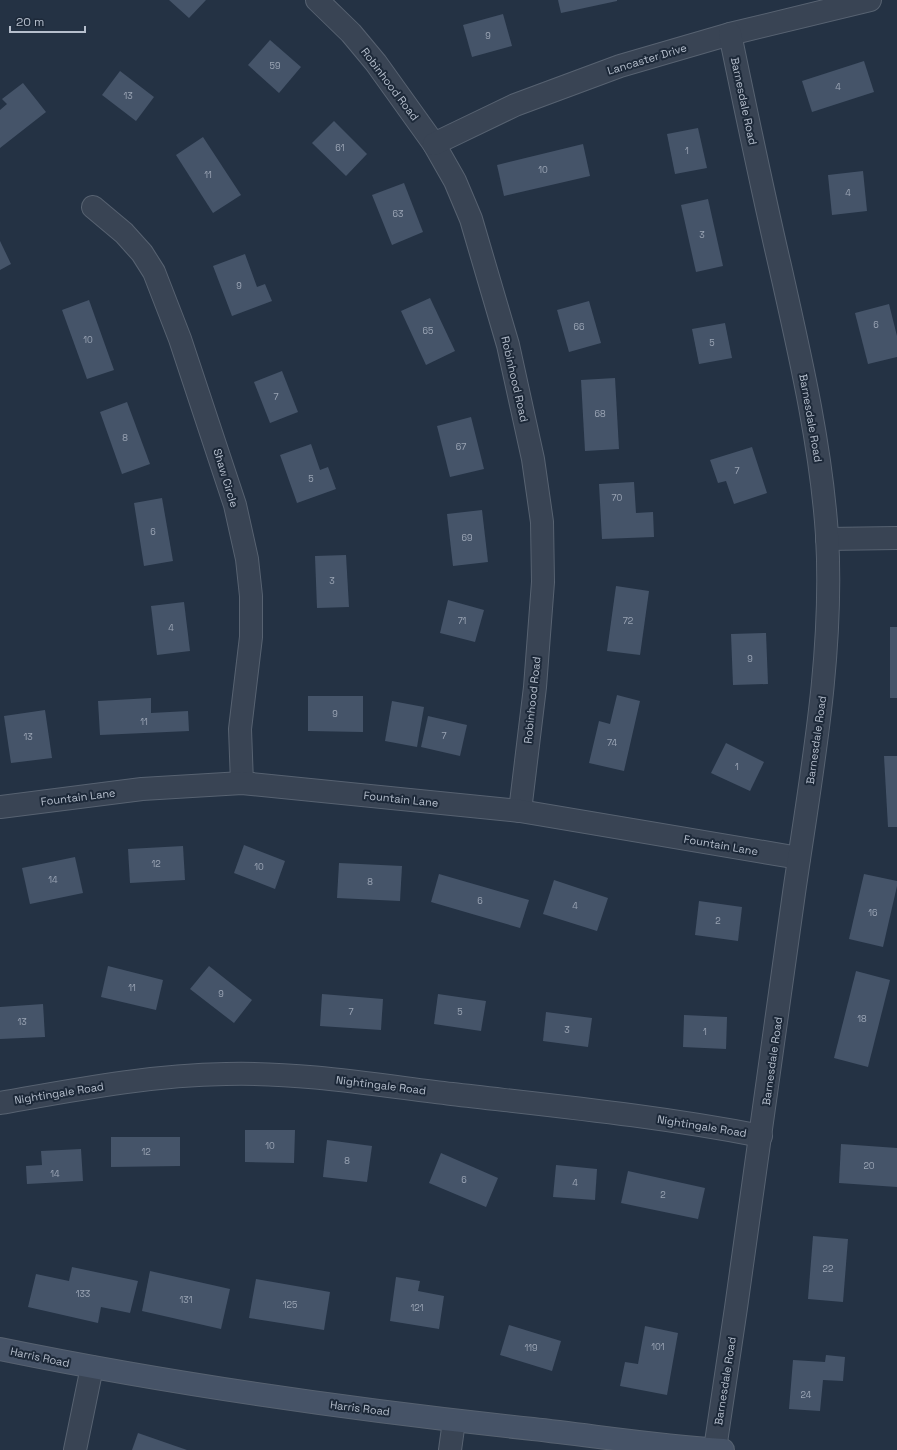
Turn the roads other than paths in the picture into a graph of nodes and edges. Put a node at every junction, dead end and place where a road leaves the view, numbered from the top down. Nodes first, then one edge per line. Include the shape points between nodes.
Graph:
1 (318, 0) edge
2 (870, 0) edge
3 (730, 34) junction
4 (434, 144) junction
5 (93, 207) dead end
6 (897, 538) edge
7 (827, 539) junction
8 (242, 783) junction
9 (0, 807) edge
10 (520, 811) junction
11 (799, 858) junction
12 (0, 1103) edge
13 (762, 1136) junction
14 (0, 1349) edge
15 (92, 1368) junction
16 (454, 1421) junction
17 (75, 1450) edge
18 (450, 1450) edge
19 (719, 1450) edge

1 - 4 street, Robinhood Road via 376,63
2 - 3 street, Lancaster Drive
3 - 4 street, Lancaster Drive via 620,66 515,105
3 - 7 street, Barnesdale Road via 806,386 823,486
4 - 10 street, Robinhood Road via 455,181 471,219 506,337 533,459 542,522 543,582 535,687
5 - 8 street, Shaw Circle via 124,233 142,253 154,272 180,339 235,505 247,559 251,596 251,637 240,729
6 - 7 street
7 - 11 street, Barnesdale Road via 826,654 819,724
8 - 9 street, Fountain Lane via 142,789
8 - 10 street, Fountain Lane
10 - 11 street, Fountain Lane
11 - 13 street, Barnesdale Road
12 - 13 street, Nightingale Road via 66,1091 166,1078 275,1074 573,1108 712,1126
13 - 19 street, Barnesdale Road
14 - 15 street, Harris Road
15 - 16 street, Harris Road
15 - 17 street
16 - 18 street
16 - 19 street, Harris Road

